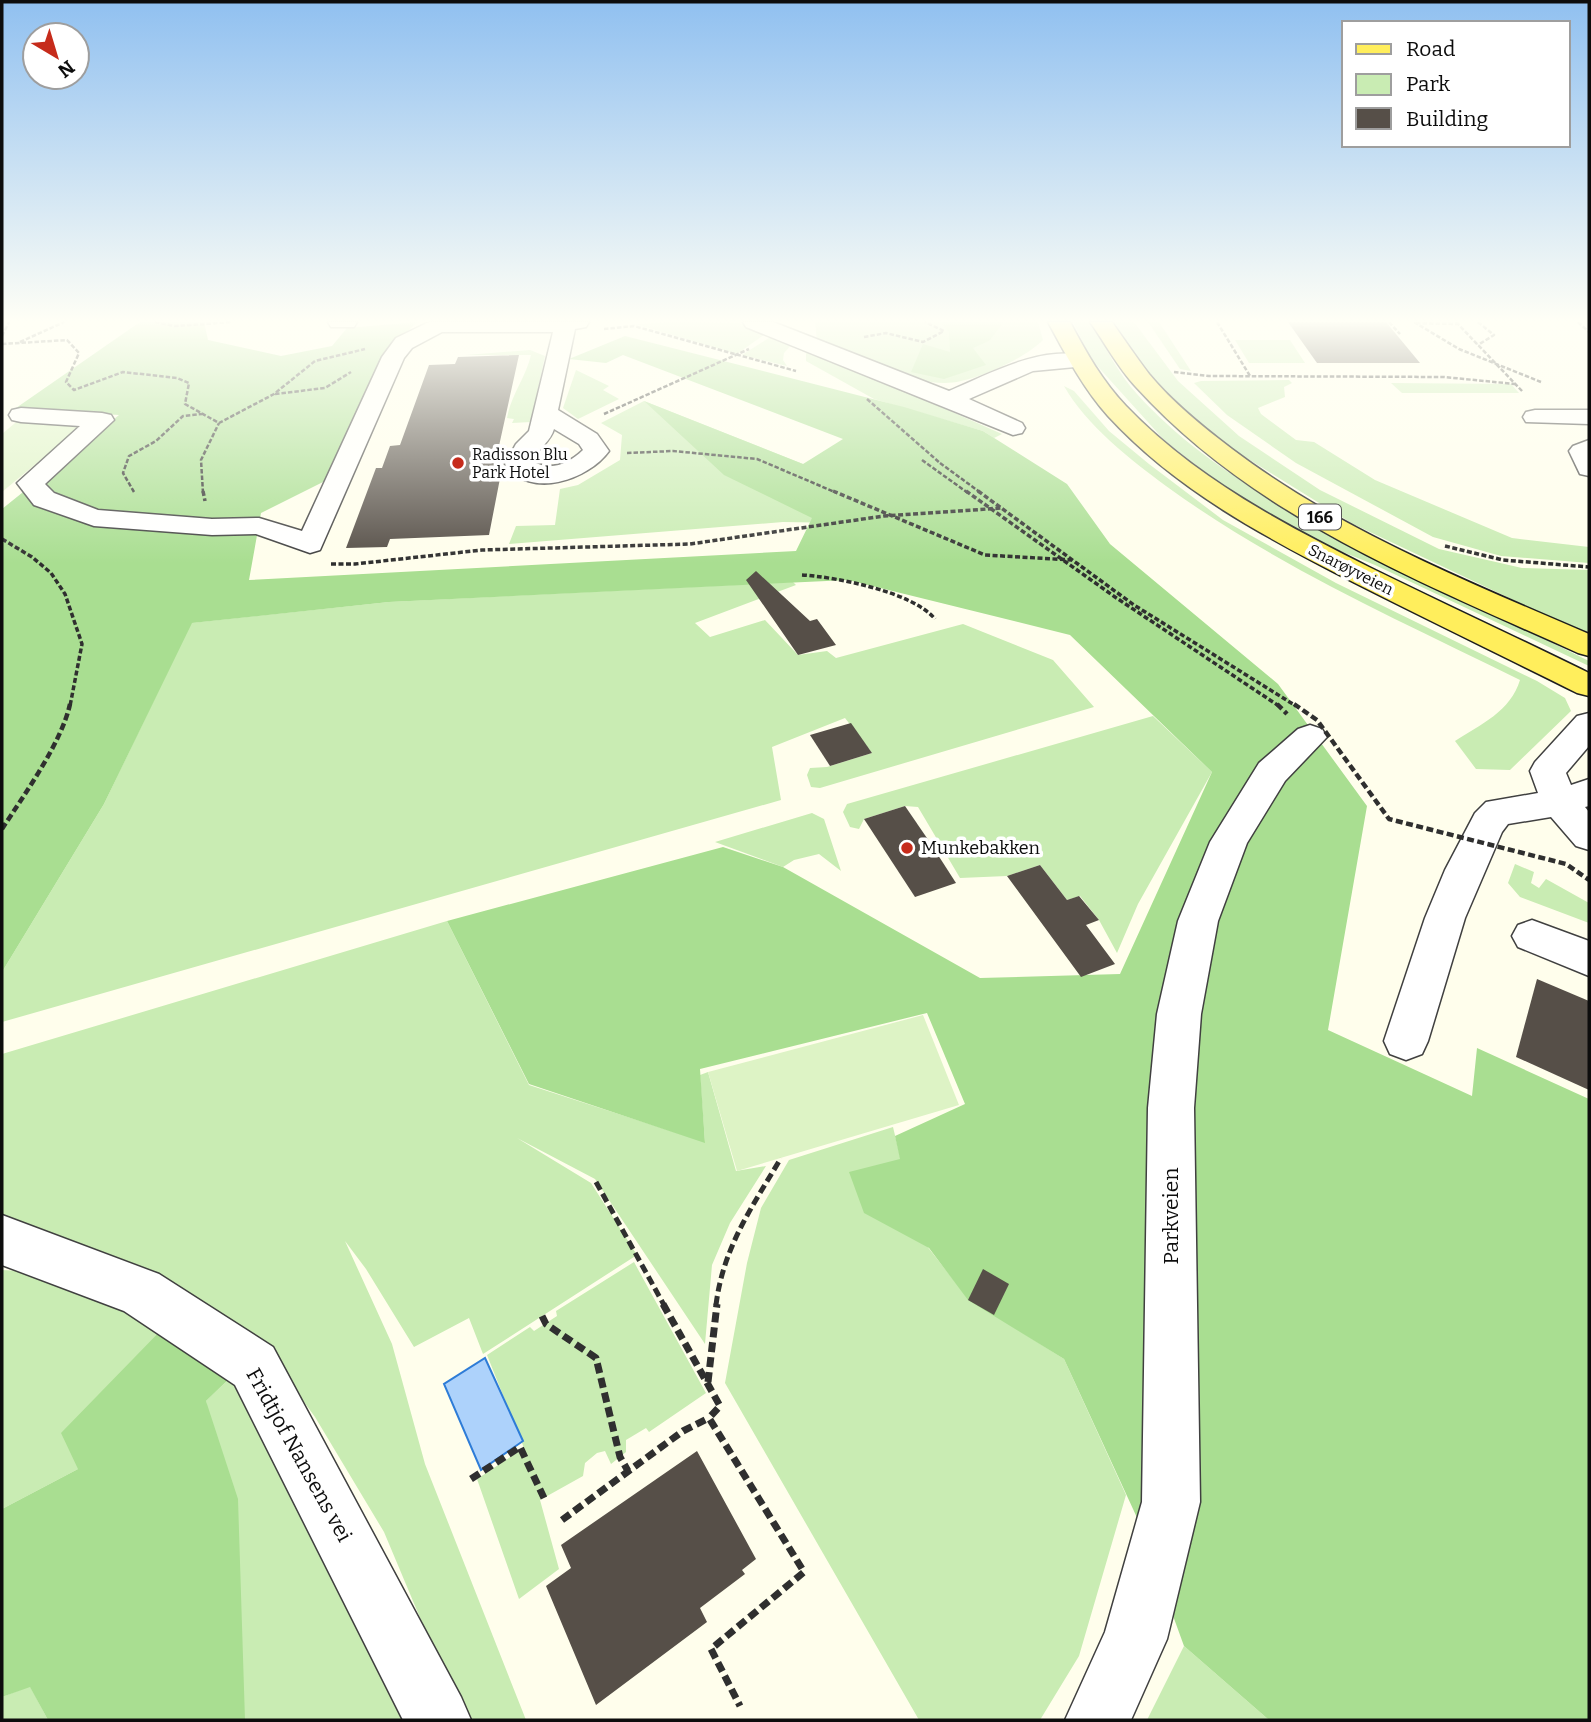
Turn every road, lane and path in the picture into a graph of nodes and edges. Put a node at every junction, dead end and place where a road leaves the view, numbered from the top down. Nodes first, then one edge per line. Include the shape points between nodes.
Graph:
1 (185, 402) edge
2 (258, 402) edge
3 (373, 402) edge
4 (548, 402) edge
5 (627, 402) edge
6 (870, 402) edge
7 (956, 402) edge
8 (1110, 402) edge
9 (1161, 402) edge
10 (1529, 402) edge
11 (545, 412) junction
12 (203, 414) junction
13 (21, 415) dead end
14 (1541, 417) joint
15 (1589, 417) edge
16 (219, 423) junction
17 (1013, 428) dead end
18 (572, 429) junction
19 (1589, 447) edge
20 (595, 452) junction
21 (933, 458) junction
22 (1589, 468) edge
23 (1002, 508) junction
24 (988, 509) junction
25 (888, 516) junction
26 (152, 523) junction
27 (212, 527) junction
28 (286, 535) junction
29 (2, 539) edge
30 (1442, 545) dead end
31 (1060, 560) junction
32 (1072, 560) junction
33 (1589, 567) edge
34 (802, 575) dead end
35 (935, 619) dead end
36 (1589, 646) edge
37 (1589, 686) edge
38 (1589, 724) edge
39 (1310, 737) joint
40 (1575, 798) edge
41 (2, 829) edge
42 (1589, 836) edge
43 (1589, 880) edge
44 (1532, 936) dead end
45 (1589, 959) edge
46 (1406, 1041) dead end
47 (781, 1158) dead end
48 (596, 1182) dead end
49 (2, 1240) edge
50 (542, 1316) dead end
51 (708, 1383) junction
52 (709, 1418) junction
53 (628, 1471) junction
54 (471, 1479) dead end
55 (544, 1498) dead end
56 (562, 1520) dead end
57 (740, 1706) dead end
58 (438, 1720) edge
59 (1098, 1720) edge

1 - 12 path
2 - 16 path
3 - 28 street via 310,544
4 - 11 street
5 - 18 path
6 - 21 path
7 - 17 street
8 - 37 main road, Snarøyveien / 166 via 1143,435 1221,496 1321,554
9 - 36 main road, Snarøyveien / 166 via 1262,483 1325,520
10 - 14 path
11 - 18 street
11 - 20 street via 541,433 518,464 533,474 554,475 584,465
12 - 16 path
12 - 26 path via 183,416 156,441 129,456 123,473
13 - 26 street via 102,420 30,483 44,499 94,518
14 - 15 street
16 - 27 path via 199,459
18 - 20 street via 588,439
19 - 22 street via 1582,451
20 - 25 path via 673,451 757,459
21 - 23 path, bridge
21 - 24 path via 922,460
23 - 24 path
23 - 32 path, bridge
24 - 25 path
24 - 31 path
25 - 28 path via 690,544 482,550 355,564 306,565
25 - 31 path via 985,555
26 - 27 street
27 - 28 street via 259,526
29 - 41 path via 51,573 65,594 82,644 67,718
30 - 33 path via 1503,560
31 - 32 path
31 - 39 path via 1275,702
32 - 43 path, bridge via 1134,605 1317,720 1389,819 1566,864
34 - 35 path via 835,576 887,591
38 - 40 street via 1548,771
39 - 59 street, Parkveien via 1272,772 1229,842 1198,921 1179,1014 1171,1108 1171,1502 1135,1639
40 - 42 street
40 - 46 street via 1499,811 1491,817 1446,914
44 - 45 street
47 - 51 path via 732,1241 719,1282
48 - 51 path
49 - 58 street, Fridtjof Nansens vei via 141,1292 254,1366
50 - 53 path via 546,1324 596,1359 620,1457
51 - 52 path via 720,1406
52 - 53 path via 683,1430
52 - 57 path via 804,1572 711,1649
53 - 56 path
54 - 55 path via 520,1447

